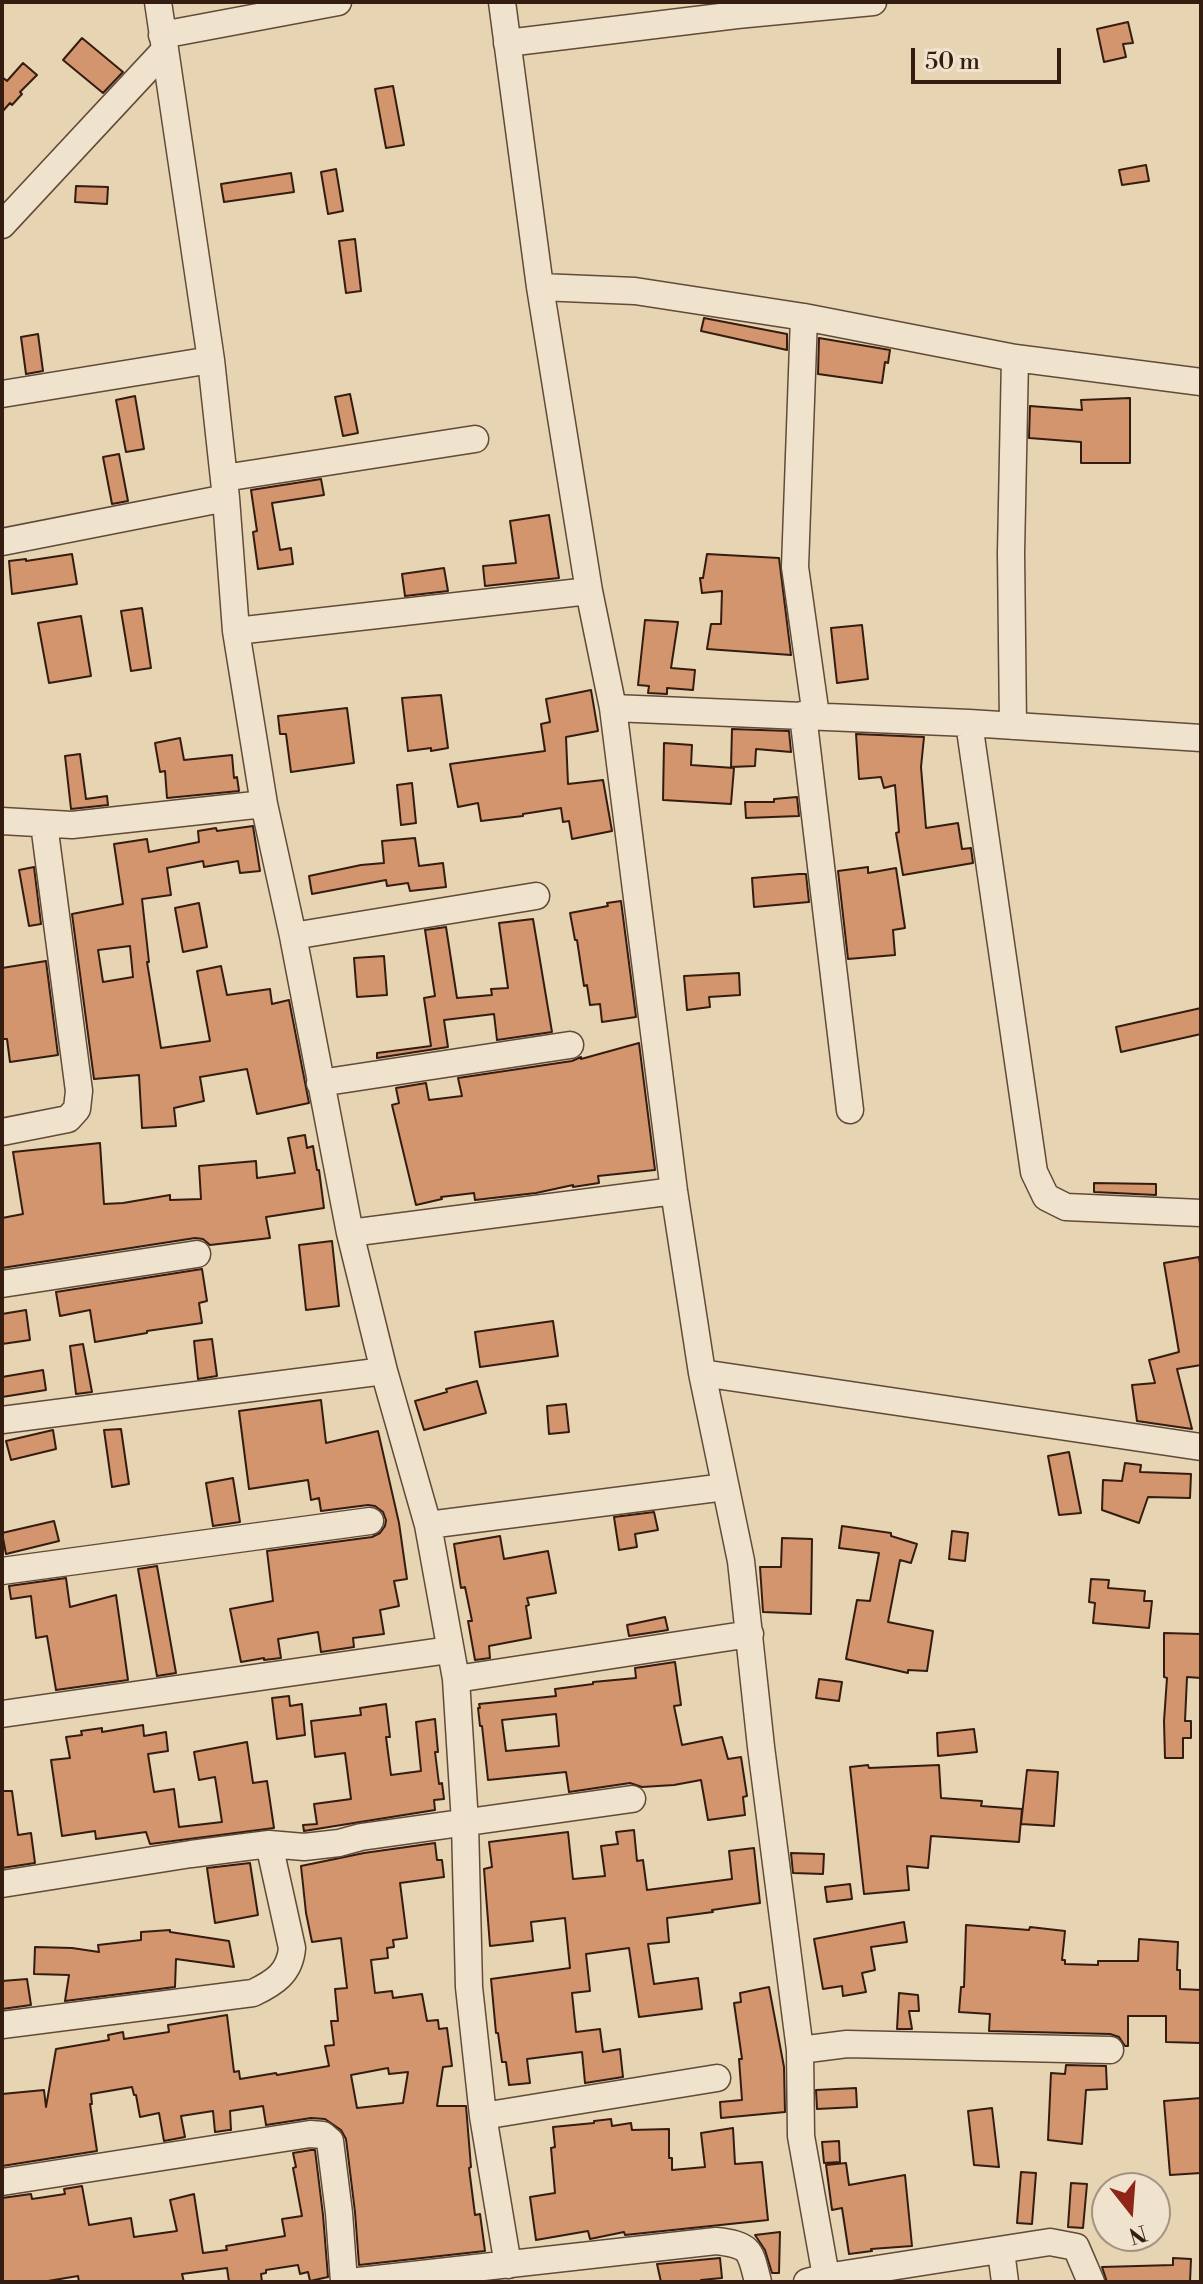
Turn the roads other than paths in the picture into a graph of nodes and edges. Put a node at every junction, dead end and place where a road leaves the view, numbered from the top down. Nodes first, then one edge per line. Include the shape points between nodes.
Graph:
1 (158, 2) edge
2 (338, 2) edge
3 (502, 2) edge
4 (873, 2) edge
5 (163, 43) junction
6 (507, 43) junction
7 (2, 225) edge
8 (540, 287) junction
9 (804, 317) junction
10 (1015, 358) junction
11 (211, 360) junction
12 (1201, 382) edge
13 (2, 394) edge
14 (475, 439) dead end
15 (225, 488) junction
16 (2, 542) edge
17 (589, 591) junction
18 (236, 631) junction
19 (613, 708) junction
20 (809, 715) junction
21 (969, 723) junction
22 (1013, 726) junction
23 (1201, 738) edge
24 (264, 804) junction
25 (2, 821) edge
26 (44, 824) junction
27 (536, 896) dead end
28 (293, 936) junction
29 (570, 1045) dead end
30 (320, 1083) junction
31 (850, 1110) dead end
32 (2, 1132) edge
33 (674, 1191) junction
34 (1201, 1213) edge
35 (350, 1233) junction
36 (197, 1254) dead end
37 (2, 1284) edge
38 (384, 1371) junction
39 (702, 1373) junction
40 (2, 1420) edge
41 (1201, 1447) edge
42 (725, 1487) junction
43 (370, 1521) dead end
44 (428, 1525) junction
45 (2, 1571) edge
46 (750, 1634) junction
47 (449, 1650) junction
48 (456, 1679) junction
49 (3, 1707) edge
50 (632, 1799) dead end
51 (465, 1823) junction
52 (269, 1844) junction
53 (2, 1884) edge
54 (2, 2025) edge
55 (800, 2050) junction
56 (1110, 2050) dead end
57 (717, 2078) dead end
58 (483, 2116) junction
59 (2, 2182) edge
60 (1001, 2251) junction
61 (508, 2265) junction
62 (820, 2280) edge
63 (347, 2282) edge
64 (758, 2282) edge
65 (1005, 2282) edge
66 (1091, 2282) edge

1 - 5 street
2 - 5 street
3 - 6 street
4 - 6 street
5 - 7 street
5 - 11 street
6 - 8 street
8 - 9 street via 635,291
8 - 17 street
9 - 10 street
9 - 20 street via 795,567
10 - 12 street
10 - 22 street
11 - 13 street
11 - 15 street
14 - 15 street
15 - 16 street
15 - 18 street
17 - 18 street
17 - 19 street
18 - 24 street
19 - 20 street
19 - 33 street
20 - 21 street
20 - 31 street
21 - 22 street
21 - 34 street via 1034,1172 1046,1197 1066,1207
22 - 23 street
24 - 26 street
24 - 28 street
25 - 26 street
26 - 32 street via 79,1091 77,1109 68,1119
27 - 28 street
28 - 30 street
29 - 30 street
30 - 35 street
33 - 35 street
33 - 39 street
35 - 38 street
36 - 37 street
38 - 40 street
38 - 44 street
39 - 41 street
39 - 42 street
42 - 44 street
42 - 46 street
43 - 45 street
44 - 47 street
46 - 48 street
46 - 55 street
47 - 48 street
47 - 49 street
48 - 51 street
50 - 51 street
51 - 52 street via 304,1847
51 - 58 street via 469,1987
52 - 53 street
52 - 54 street via 292,1948 291,1961 271,1985 253,1993
55 - 56 street via 847,2044
55 - 62 street via 801,2136
57 - 58 street
58 - 61 street
59 - 63 street via 323,2135 330,2141
60 - 62 street
60 - 65 street
60 - 66 street via 1050,2242 1076,2247
61 - 63 street
61 - 64 street via 716,2241 748,2251

